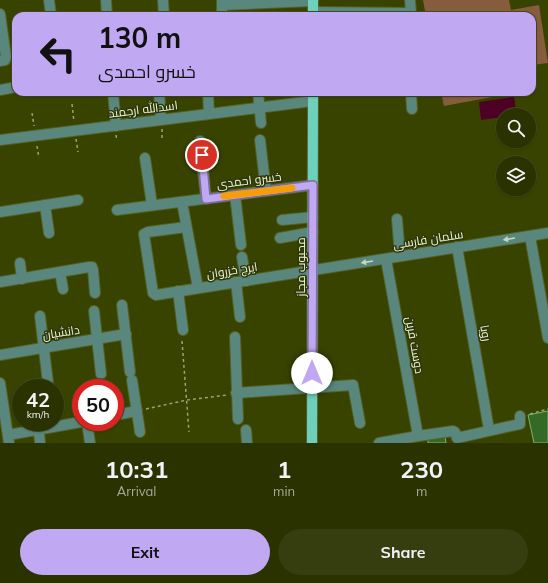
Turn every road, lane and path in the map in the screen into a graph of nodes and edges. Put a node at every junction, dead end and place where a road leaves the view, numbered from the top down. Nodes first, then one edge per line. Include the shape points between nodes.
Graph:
1 (49, 0) edge
2 (106, 0) edge
3 (163, 0) edge
4 (313, 0) edge
5 (410, 0) edge
6 (222, 2) edge
7 (50, 12) edge
8 (107, 12) edge
9 (164, 12) edge
10 (313, 12) edge
11 (411, 12) edge
12 (0, 14) edge
13 (0, 61) edge
14 (12, 88) edge
15 (0, 90) edge
16 (113, 96) edge
17 (159, 96) edge
18 (208, 96) edge
19 (258, 96) edge
20 (313, 96) edge
21 (411, 96) edge
22 (72, 104) dead end
23 (260, 108) junction
24 (412, 109) dead end
25 (32, 113) dead end
26 (209, 114) junction
27 (161, 120) junction
28 (261, 122) dead end
29 (116, 126) junction
30 (76, 131) junction
31 (36, 136) junction
32 (0, 140) edge
33 (260, 140) dead end
34 (200, 141) dead end
35 (78, 152) dead end
36 (39, 158) dead end
37 (145, 158) dead end
38 (313, 185) junction
39 (266, 191) junction
40 (64, 192) dead end
41 (235, 195) junction
42 (206, 199) junction
43 (78, 200) dead end
44 (66, 202) junction
45 (182, 202) junction
46 (45, 205) junction
47 (152, 206) junction
48 (117, 210) dead end
49 (0, 212) edge
50 (313, 216) junction
51 (397, 219) dead end
52 (282, 220) dead end
53 (186, 227) junction
54 (313, 232) junction
55 (49, 233) dead end
56 (548, 233) edge
57 (530, 236) junction
58 (280, 238) dead end
59 (240, 245) dead end
60 (457, 247) junction
61 (400, 256) junction
62 (242, 257) dead end
63 (386, 259) junction
64 (20, 263) dead end
65 (313, 270) junction
66 (60, 272) junction
67 (22, 279) junction
68 (241, 281) junction
69 (0, 282) edge
70 (198, 288) junction
71 (63, 289) dead end
72 (178, 291) junction
73 (95, 293) dead end
74 (122, 305) dead end
75 (94, 311) dead end
76 (40, 316) dead end
77 (240, 317) dead end
78 (183, 330) dead end
79 (126, 334) junction
80 (235, 337) dead end
81 (548, 338) edge
82 (97, 339) junction
83 (182, 341) dead end
84 (44, 348) junction
85 (0, 355) edge
86 (100, 374) dead end
87 (48, 379) edge
88 (0, 383) edge
89 (312, 388) junction
90 (236, 393) junction
91 (187, 400) junction
92 (548, 410) edge
93 (137, 411) junction
94 (2, 412) edge
95 (124, 413) edge
96 (520, 416) joint
97 (238, 419) dead end
98 (360, 423) dead end
99 (489, 427) junction
100 (246, 430) dead end
101 (26, 431) edge
102 (39, 431) edge
103 (88, 431) edge
104 (140, 432) dead end
105 (189, 432) dead end
106 (418, 436) junction
107 (8, 439) edge
108 (40, 443) edge
109 (90, 443) edge
110 (247, 443) edge
111 (312, 443) edge
112 (379, 443) edge

1 - 7 street
2 - 8 street
3 - 9 street
4 - 6 street
4 - 10 main road
5 - 11 street
12 - 13 street via 6,57
14 - 15 street
16 - 29 street
17 - 27 street
18 - 26 street
19 - 23 street
20 - 23 street, اسدالله ارجمند
20 - 38 main road, محبوب مجاز
21 - 24 street
22 - 30 path
23 - 26 street, اسدالله ارجمند
23 - 28 street
25 - 31 path
26 - 27 street, اسدالله ارجمند
27 - 29 street, اسدالله ارجمند
29 - 30 street, اسدالله ارجمند
30 - 31 street, اسدالله ارجمند
30 - 35 path
31 - 32 street, اسدالله ارجمند
31 - 36 path
33 - 39 street
34 - 42 street
37 - 47 street
38 - 39 street, خسرو احمدی
38 - 50 main road, محبوب مجاز
39 - 41 street, خسرو احمدی
40 - 44 street
41 - 42 street, خسرو احمدی
41 - 59 street
42 - 45 street, خسرو احمدی
43 - 44 street
44 - 46 street
45 - 47 street, خسرو احمدی
45 - 53 street
46 - 49 street
46 - 55 street
47 - 48 street, خسرو احمدی
50 - 52 street
50 - 54 main road, محبوب مجاز
51 - 61 street
53 - 70 street
53 - 72 street, ایرج خزروان via 144,234 153,293 156,295
54 - 58 street
54 - 65 main road, محبوب مجاز
56 - 57 street, سلمان فارسی
57 -> 60 street, سلمان فارسی
57 - 81 street
60 - 61 street, سلمان فارسی
60 - 99 street, رویا
61 - 63 street, سلمان فارسی
62 - 68 street
63 -> 65 street, سلمان فارسی
63 - 106 street, دوست قرین
64 - 67 street
65 - 68 street, ایرج خزروان
65 - 89 main road, محبوب مجاز
66 - 67 street
66 - 71 street
66 - 73 street via 92,267
67 - 69 street
68 - 70 street, ایرج خزروان
68 - 77 street
70 - 72 street, ایرج خزروان
72 - 78 street
74 - 79 street
75 - 82 street
76 - 84 street
79 - 82 street, دانشیان
79 - 93 street
80 - 90 street
82 - 84 street, دانشیان
82 - 86 street
83 - 91 path
84 - 85 street, دانشیان
84 - 87 street
88 - 94 street
89 - 90 street
89 - 98 street via 353,385
89 - 111 main road, محبوب مجاز
90 - 91 path
90 - 97 street
91 - 93 path
91 - 105 path
92 - 96 path
93 - 95 street
93 - 104 street
94 - 107 street
96 - 99 street via 520,424
99 - 106 street via 457,438 453,431
100 - 110 street
101 - 107 street
102 - 108 street
103 - 109 street
106 - 112 street

